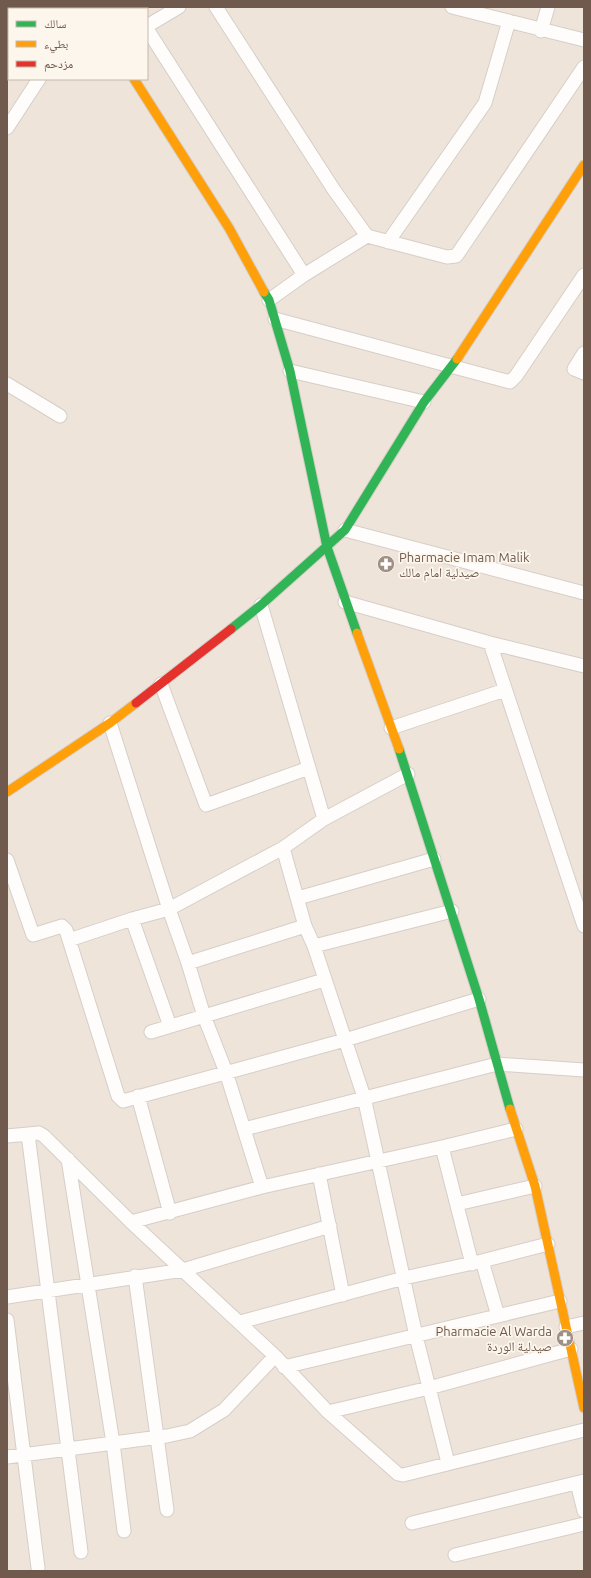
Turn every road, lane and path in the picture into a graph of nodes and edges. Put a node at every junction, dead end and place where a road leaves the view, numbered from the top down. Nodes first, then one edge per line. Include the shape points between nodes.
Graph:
1 (179, 7) edge
2 (216, 7) edge
3 (452, 7) edge
4 (548, 7) edge
5 (509, 21) junction
6 (148, 25) edge
7 (148, 31) edge
8 (541, 31) junction
9 (584, 40) edge
10 (584, 67) edge
11 (38, 80) edge
12 (135, 80) edge
13 (7, 128) edge
14 (584, 165) edge
15 (580, 178) edge
16 (367, 236) junction
17 (388, 242) junction
18 (304, 275) junction
19 (584, 275) edge
20 (269, 300) junction
21 (275, 319) junction
22 (584, 354) edge
23 (453, 365) junction
24 (290, 371) junction
25 (584, 373) edge
26 (7, 384) edge
27 (424, 402) junction
28 (60, 416) dead end
29 (345, 530) junction
30 (327, 547) junction
31 (584, 593) edge
32 (345, 602) junction
33 (261, 605) junction
34 (490, 643) junction
35 (584, 666) edge
36 (161, 684) junction
37 (505, 690) junction
38 (110, 723) junction
39 (392, 728) junction
40 (309, 768) junction
41 (408, 774) junction
42 (7, 792) edge
43 (324, 819) junction
44 (283, 848) junction
45 (434, 859) junction
46 (7, 860) edge
47 (298, 898) junction
48 (168, 909) junction
49 (452, 911) junction
50 (132, 918) junction
51 (305, 926) junction
52 (584, 926) edge
53 (69, 940) junction
54 (314, 946) junction
55 (188, 963) junction
56 (324, 980) junction
57 (480, 999) junction
58 (204, 1016) junction
59 (170, 1026) junction
60 (151, 1032) dead end
61 (345, 1040) junction
62 (497, 1064) junction
63 (584, 1070) edge
64 (226, 1072) junction
65 (138, 1096) junction
66 (364, 1098) junction
67 (516, 1129) junction
68 (244, 1130) junction
69 (28, 1134) junction
70 (7, 1136) edge
71 (442, 1147) junction
72 (68, 1159) junction
73 (379, 1162) junction
74 (319, 1174) junction
75 (535, 1186) junction
76 (262, 1187) junction
77 (457, 1204) junction
78 (170, 1213) junction
79 (131, 1222) junction
80 (330, 1226) junction
81 (548, 1244) junction
82 (477, 1262) junction
83 (183, 1270) junction
84 (135, 1276) junction
85 (404, 1278) junction
86 (88, 1283) junction
87 (48, 1290) junction
88 (344, 1295) junction
89 (7, 1297) edge
90 (560, 1301) junction
91 (498, 1316) junction
92 (7, 1320) edge
93 (240, 1322) junction
94 (584, 1323) edge
95 (566, 1327) junction
96 (416, 1336) junction
97 (571, 1349) junction
98 (275, 1356) junction
99 (284, 1367) junction
100 (429, 1388) junction
101 (584, 1408) edge
102 (328, 1412) junction
103 (584, 1430) edge
104 (157, 1437) junction
105 (113, 1443) junction
106 (68, 1449) junction
107 (24, 1455) junction
108 (7, 1458) edge
109 (448, 1463) junction
110 (581, 1482) edge
111 (167, 1510) dead end
112 (584, 1511) edge
113 (412, 1523) dead end
114 (584, 1524) edge
115 (124, 1531) dead end
116 (81, 1552) dead end
117 (455, 1555) dead end
118 (38, 1568) dead end

1 - 6 street
2 - 16 street via 334,190
3 - 5 street
4 - 8 street
5 - 8 street
5 - 17 street via 485,103
7 - 18 street
8 - 9 street
10 - 17 street via 456,256 447,257
11 - 13 street
12 - 20 street via 229,228
14 - 15 street
15 - 23 street
16 - 17 street
16 - 18 street
18 - 20 street
19 - 23 street via 513,380 505,382
20 - 21 street
21 - 23 street
21 - 24 street
22 - 25 street via 574,369
23 - 27 street
24 - 27 street
24 - 30 street
26 - 28 street
27 - 29 street
29 - 30 street
29 - 31 street
30 - 32 street
30 - 33 street
32 - 34 street
32 - 39 street
33 - 36 street
33 - 40 street
34 - 35 street
34 - 37 street
36 - 38 street
36 - 40 street via 206,805
37 - 39 street
37 - 52 street
38 - 42 street
38 - 48 street
39 - 41 street
40 - 43 street
41 - 43 street
41 - 45 street
43 - 44 street
44 - 47 street
44 - 48 street
45 - 47 street
45 - 49 street
46 - 53 street via 33,935 62,926
47 - 51 street
48 - 50 street
48 - 55 street
49 - 54 street
49 - 57 street
50 - 53 street
50 - 59 street
51 - 54 street
51 - 55 street
53 - 65 street via 118,1096 123,1101
54 - 56 street
55 - 58 street
56 - 58 street
56 - 61 street
57 - 61 street
57 - 62 street
58 - 59 street
58 - 64 street
59 - 60 street
61 - 64 street
61 - 66 street
62 - 63 street
62 - 66 street
62 - 67 street
64 - 65 street
64 - 68 street
65 - 78 street
66 - 68 street
66 - 73 street
67 - 71 street
67 - 75 street
68 - 76 street
69 - 70 street
69 - 72 street via 42,1134
69 - 87 street
71 - 73 street
71 - 77 street
72 - 79 street
72 - 86 street
73 - 74 street
73 - 85 street
74 - 76 street
74 - 80 street
75 - 77 street
75 - 81 street
76 - 78 street
77 - 82 street
78 - 79 street
79 - 83 street
80 - 83 street
80 - 88 street
81 - 82 street
81 - 90 street
82 - 85 street
82 - 91 street
83 - 84 street
83 - 93 street
84 - 86 street
84 - 104 street
85 - 88 street
85 - 96 street
86 - 87 street
86 - 105 street
87 - 89 street
87 - 106 street
88 - 93 street
90 - 91 street
90 - 95 street
91 - 96 street
92 - 107 street
93 - 98 street
94 - 95 street
95 - 97 street
96 - 99 street
96 - 100 street
97 - 100 street
97 - 101 street
98 - 99 street
98 - 104 street via 224,1410 190,1431
99 - 102 street
100 - 102 street
100 - 109 street
102 - 109 street via 398,1474 403,1475
103 - 109 street
104 - 105 street
104 - 111 street
105 - 106 street
105 - 115 street
106 - 107 street
106 - 116 street
107 - 108 street
107 - 118 street
110 - 112 street
110 - 113 street
114 - 117 street

